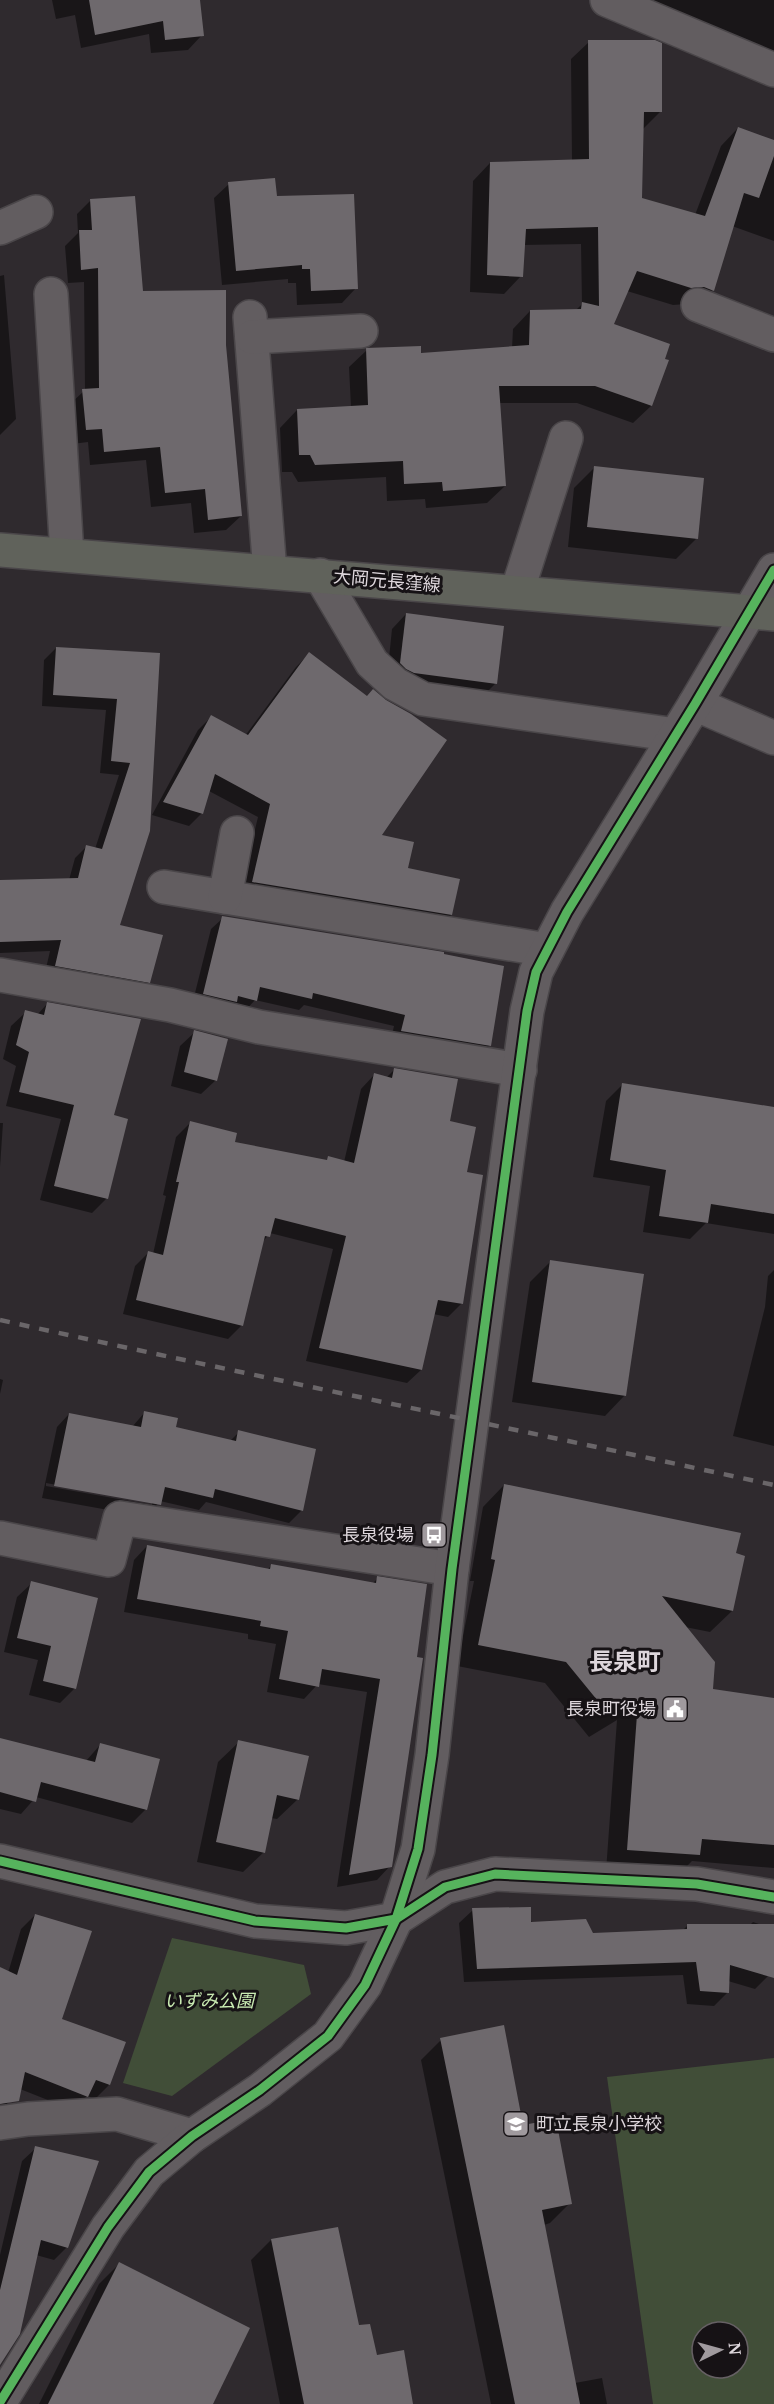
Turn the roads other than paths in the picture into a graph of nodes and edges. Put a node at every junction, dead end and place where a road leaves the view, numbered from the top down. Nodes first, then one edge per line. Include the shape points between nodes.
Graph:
1 (607, 0) edge
2 (774, 70) edge
3 (36, 212) dead end
4 (0, 228) edge
5 (51, 294) dead end
6 (698, 305) dead end
7 (361, 331) dead end
8 (774, 335) edge
9 (566, 438) dead end
10 (0, 549) edge
11 (67, 555) junction
12 (774, 570) edge
13 (270, 572) junction
14 (320, 576) junction
15 (517, 592) junction
16 (762, 613) edge
17 (695, 704) junction
18 (676, 735) junction
19 (774, 738) edge
20 (237, 833) dead end
21 (164, 887) dead end
22 (225, 897) junction
23 (547, 950) junction
24 (0, 975) edge
25 (520, 1070) junction
26 (0, 1538) edge
27 (452, 1569) junction
28 (0, 1861) edge
29 (774, 1897) edge
30 (396, 1919) junction
31 (0, 2123) edge
32 (192, 2136) junction
33 (0, 2402) edge

1 - 2 street
3 - 4 street
5 - 11 street
6 - 8 street
7 - 13 street via 251,327
9 - 15 street
10 - 11 main road, 大岡元長窪線
11 - 13 main road, 大岡元長窪線
12 - 16 street
13 - 14 main road, 大岡元長窪線
14 - 15 main road, 大岡元長窪線
14 - 18 street via 372,663 395,684 423,699
15 - 16 main road, 大岡元長窪線
16 - 17 street
17 - 18 street
17 - 19 street
18 - 23 street
20 - 22 street
21 - 22 street
22 - 23 street
23 - 25 street via 536,972 527,1011
24 - 25 street via 170,1005 260,1027
25 - 27 street
26 - 27 street via 109,1560 120,1518
27 - 30 street via 418,1849
28 - 30 street via 255,1921 346,1928
29 - 30 street via 697,1884 495,1874 445,1887
30 - 32 street via 365,1985 328,2036 260,2090
31 - 32 street via 117,2114
32 - 33 street via 149,2172 108,2227

